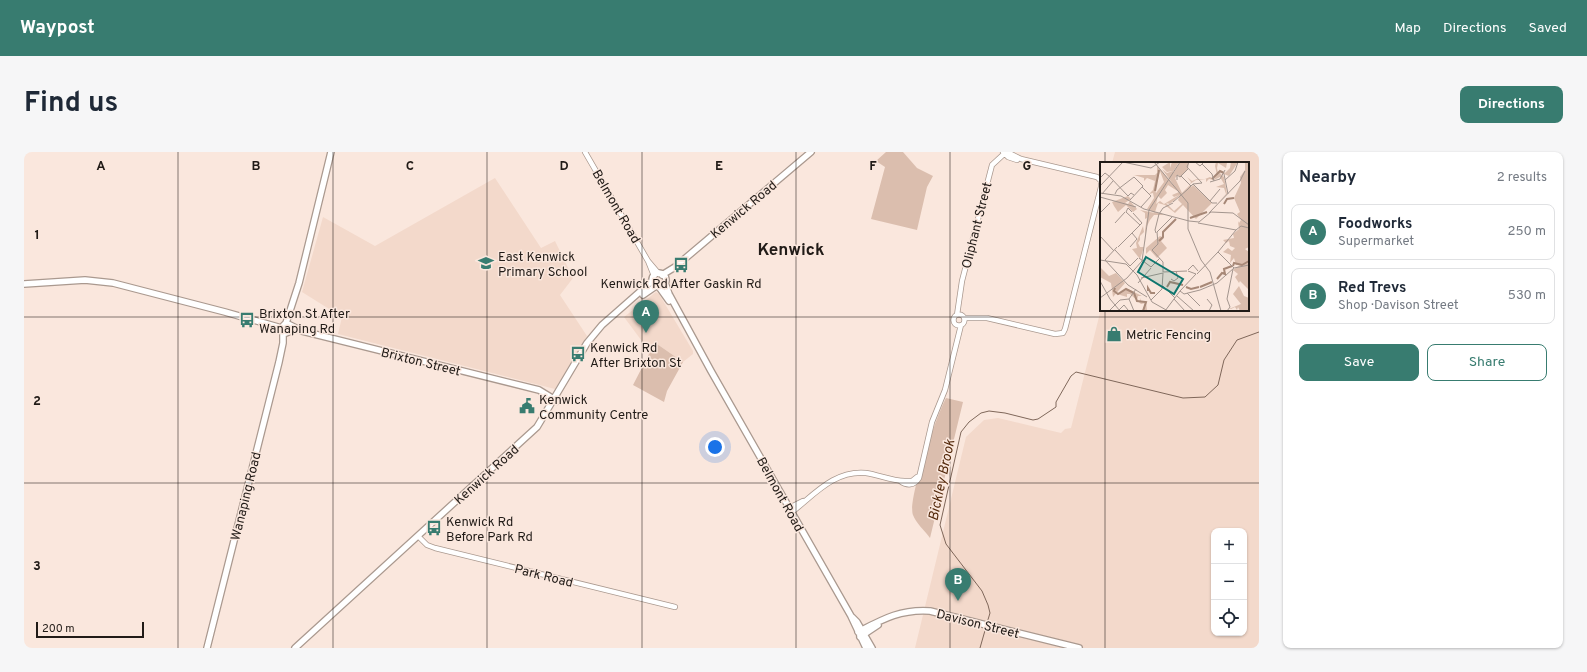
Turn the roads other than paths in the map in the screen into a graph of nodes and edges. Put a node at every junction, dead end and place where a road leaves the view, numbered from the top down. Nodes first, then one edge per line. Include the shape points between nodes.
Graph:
1 (331, 152) edge
2 (586, 152) edge
3 (811, 152) edge
4 (1005, 152) edge
5 (1100, 180) edge
6 (1100, 191) edge
7 (660, 278) junction
8 (299, 283) junction
9 (24, 284) edge
10 (658, 287) junction
11 (224, 312) junction
12 (962, 319) junction
13 (285, 323) junction
14 (955, 324) junction
15 (288, 329) junction
16 (958, 336) junction
17 (711, 371) junction
18 (557, 398) junction
19 (790, 510) junction
20 (419, 537) junction
21 (675, 607) dead end
22 (861, 633) junction
23 (208, 648) edge
24 (295, 648) edge
25 (300, 648) edge
26 (866, 648) edge
27 (872, 648) edge
28 (1079, 648) edge

1 - 8 main road, Wanaping Road
2 - 7 street, Belmont Road
3 - 7 main road, Kenwick Road
4 - 5 street via 1021,159
4 - 12 street, Oliphant Street via 995,161 990,172 962,281
6 - 12 street via 1074,298 1062,333 1055,334 987,318
7 - 10 main road, Kenwick Road
7 - 10 main road, Belmont Road
7 - 17 main road, Belmont Road
7 - 18 main road, Kenwick Road via 588,341
8 - 13 main road, Wanaping Road
8 - 15 main road, Wanaping Road
9 - 11 main road, Brixton Street via 85,280 106,282
10 - 17 main road, Belmont Road
10 - 18 main road, Kenwick Road via 647,292 597,335
11 - 13 main road, Brixton Street
11 - 15 main road, Brixton Street
12 - 14 street
12 - 14 street via 954,320
12 - 16 street, Oliphant Street
13 - 15 main road, Wanaping Road
14 - 16 street, Oliphant Street
15 - 18 main road, Brixton Street via 539,390
15 - 23 main road, Wanaping Road
16 - 19 street, Oliphant Street via 945,390 932,422 920,478 914,484 907,485 872,474 852,473 834,479
17 - 19 main road, Belmont Road
18 - 20 main road, Kenwick Road via 537,427
19 - 22 main road, Belmont Road
20 - 21 street, Park Road via 427,545 435,548
20 - 24 main road, Kenwick Road
20 - 25 main road, Kenwick Road
22 - 26 main road
22 - 27 main road
22 - 28 main road, Davison Street via 900,614 930,611

